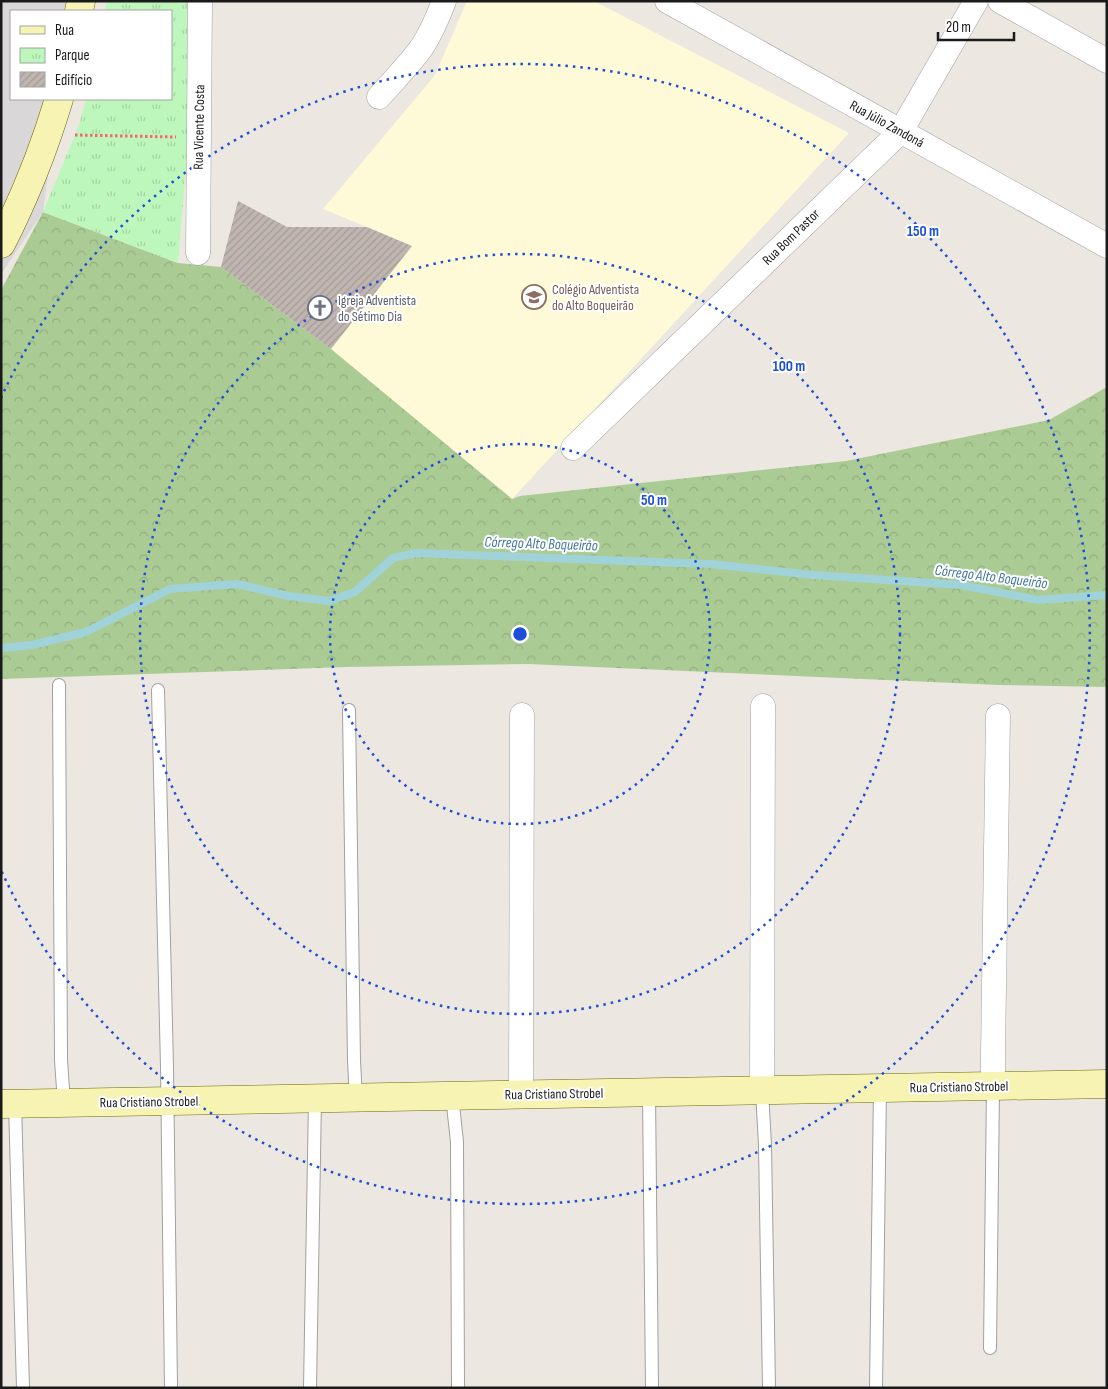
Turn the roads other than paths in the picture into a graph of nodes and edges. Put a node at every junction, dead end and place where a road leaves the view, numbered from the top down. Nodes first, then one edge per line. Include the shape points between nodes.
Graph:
1 (200, 1) edge
2 (444, 1) edge
3 (667, 1) edge
4 (976, 1) edge
5 (1000, 1) edge
6 (1107, 61) edge
7 (379, 97) dead end
8 (59, 100) edge
9 (901, 131) junction
10 (1, 244) edge
11 (1107, 246) edge
12 (198, 253) dead end
13 (573, 448) dead end
14 (59, 685) dead end
15 (158, 690) dead end
16 (763, 706) dead end
17 (349, 710) dead end
18 (522, 715) dead end
19 (998, 716) dead end
20 (1107, 1084) edge
21 (993, 1086) junction
22 (880, 1088) junction
23 (762, 1091) junction
24 (649, 1093) junction
25 (521, 1095) junction
26 (452, 1096) junction
27 (356, 1098) junction
28 (314, 1099) junction
29 (168, 1101) junction
30 (64, 1103) junction
31 (8, 1104) edge
32 (990, 1348) dead end
33 (23, 1388) edge
34 (171, 1388) edge
35 (310, 1388) edge
36 (458, 1388) edge
37 (652, 1388) edge
38 (769, 1388) edge
39 (876, 1388) edge

1 - 12 street, Rua Vicente Costa
2 - 7 street via 422,46
3 - 9 street, Rua Júlio Zandoná
4 - 9 street, Rua Bom Pastor
5 - 6 street
8 - 10 main road via 31,180
9 - 11 street, Rua Júlio Zandoná
9 - 13 street, Rua Bom Pastor
14 - 30 lane
15 - 29 lane
16 - 23 street
17 - 27 lane
18 - 25 street
19 - 21 street
20 - 21 main road, Rua Cristiano Strobel
21 - 22 main road, Rua Cristiano Strobel
21 - 32 lane
22 - 23 main road, Rua Cristiano Strobel
22 - 39 lane
23 - 24 main road, Rua Cristiano Strobel
23 - 38 lane
24 - 25 main road, Rua Cristiano Strobel
24 - 37 lane
25 - 26 main road, Rua Cristiano Strobel
26 - 27 main road, Rua Cristiano Strobel
26 - 36 lane via 457,1142
27 - 28 main road, Rua Cristiano Strobel
28 - 29 main road, Rua Cristiano Strobel
28 - 35 lane
29 - 30 main road, Rua Cristiano Strobel
29 - 34 lane
30 - 31 main road, Rua Cristiano Strobel
31 - 33 lane

